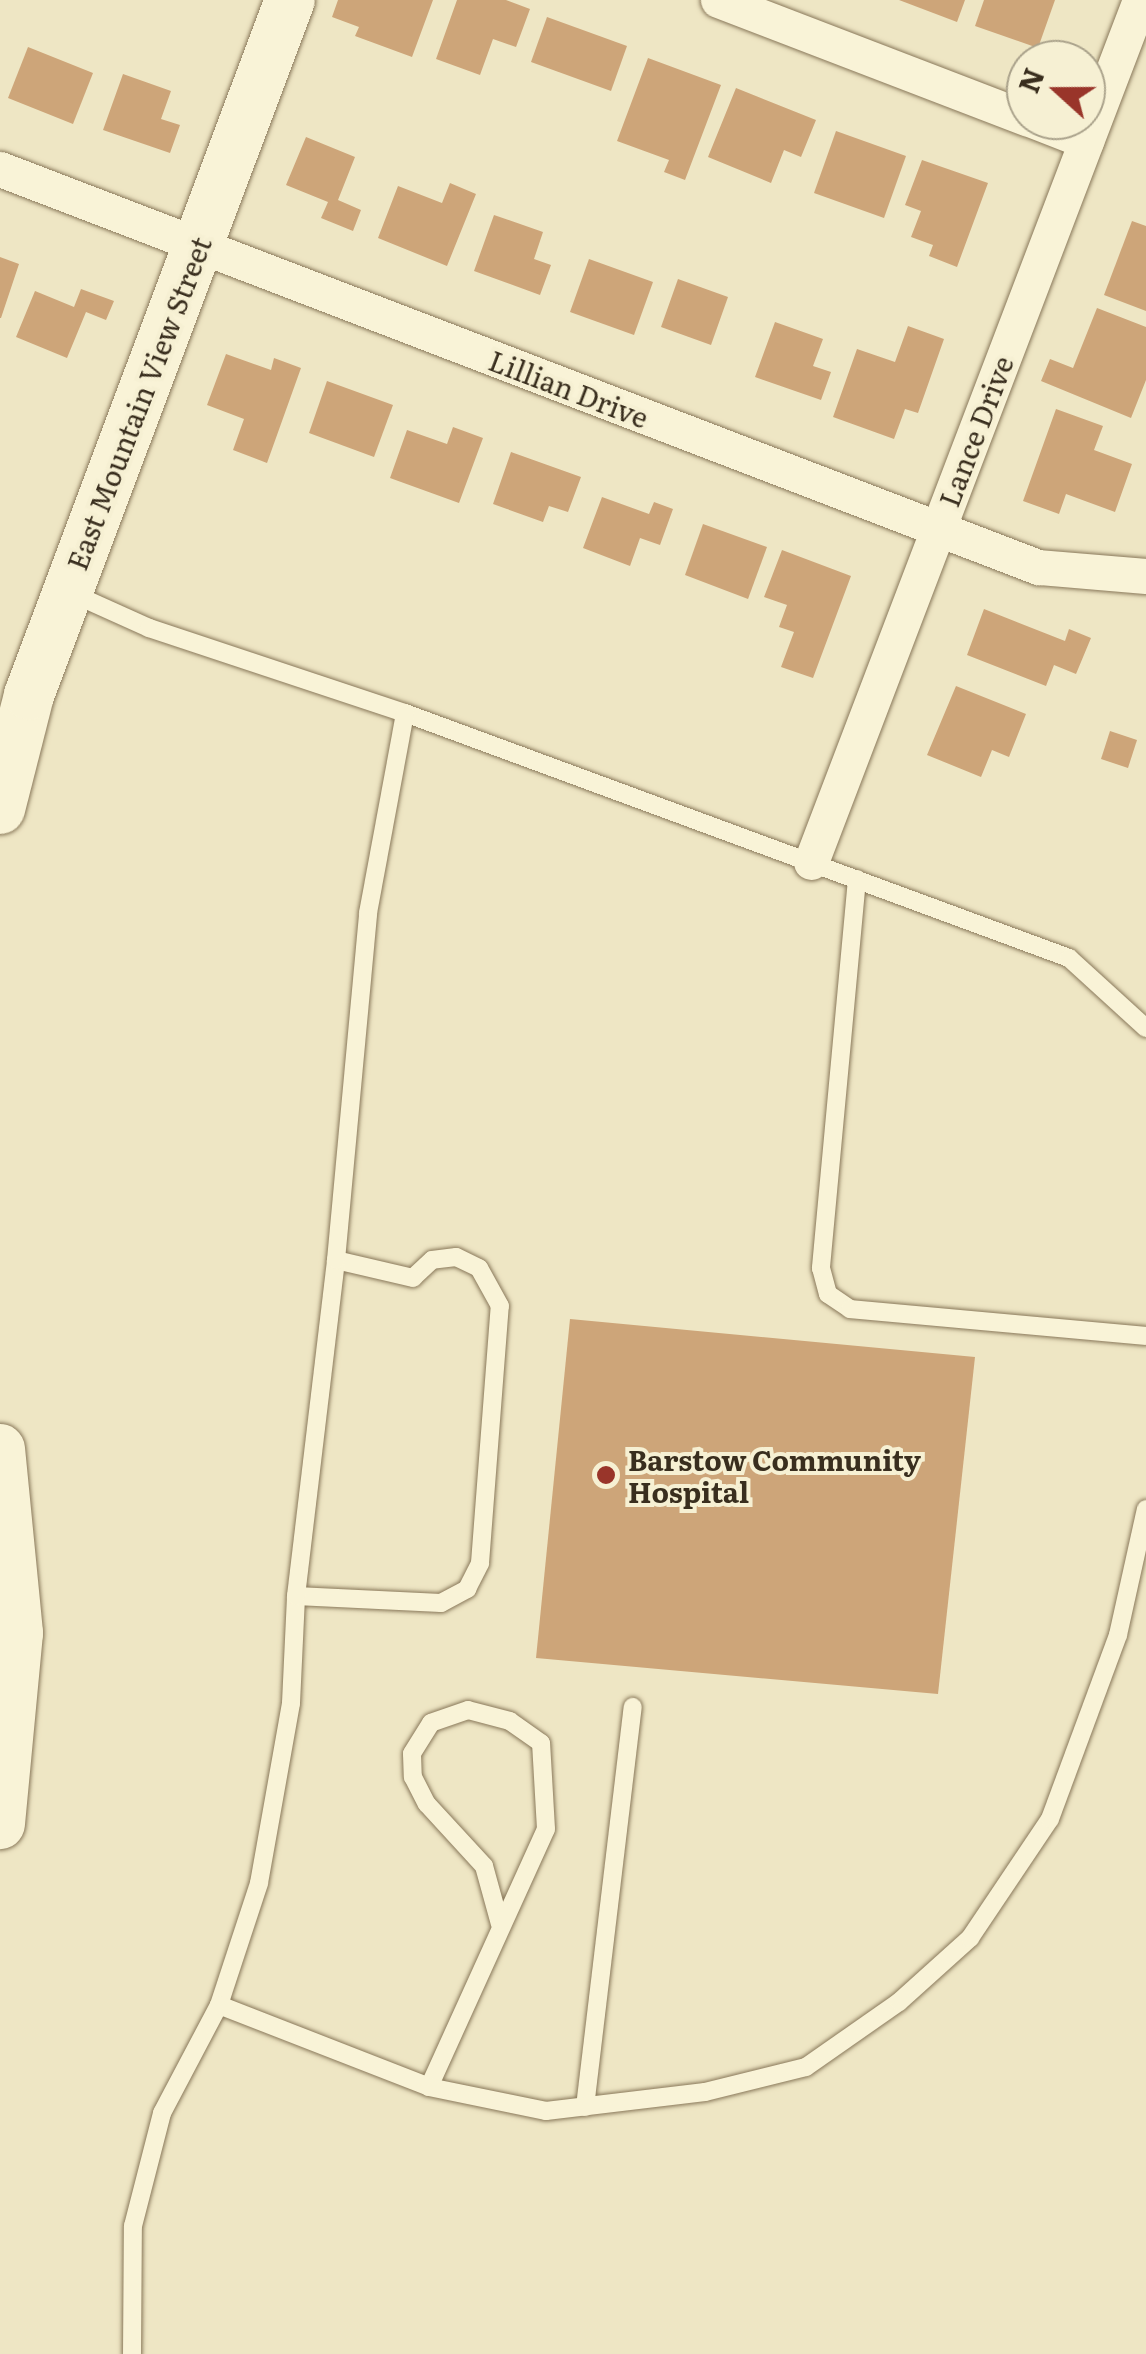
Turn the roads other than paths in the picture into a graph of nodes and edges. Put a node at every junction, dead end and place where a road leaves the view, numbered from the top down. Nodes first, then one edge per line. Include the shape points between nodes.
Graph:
1 (290, 0) edge
2 (718, 0) edge
3 (1140, 0) edge
4 (1006, 110) edge
5 (1086, 141) joint
6 (0, 169) edge
7 (197, 245) junction
8 (938, 529) junction
9 (1146, 576) edge
10 (67, 591) junction
11 (405, 713) junction
12 (0, 810) edge
13 (811, 862) junction
14 (857, 879) junction
15 (1146, 1028) edge
16 (336, 1260) junction
17 (1146, 1336) edge
18 (0, 1449) edge
19 (1146, 1509) edge
20 (296, 1596) junction
21 (633, 1707) dead end
22 (0, 1824) edge
23 (500, 1924) junction
24 (219, 2005) junction
25 (430, 2086) junction
26 (585, 2106) junction
27 (132, 2354) edge

1 - 7 main road, East Mountain View Street
2 - 4 street
3 - 5 street, Lance Drive
5 - 8 street, Lance Drive
6 - 7 street, Lillian Drive
7 - 8 street, Lillian Drive
7 - 10 main road, East Mountain View Street
8 - 9 street, Lillian Drive via 1038,567
8 - 13 street, Lance Drive
10 - 11 lane via 149,628
10 - 12 main road, East Mountain View Street via 29,695
11 - 13 lane
11 - 16 lane via 368,914
13 - 14 lane
14 - 15 lane via 1069,958
14 - 17 lane via 820,1268 828,1294 850,1310
16 - 20 lane
16 - 20 lane via 413,1278 432,1260 456,1256 479,1268 500,1306 480,1563 467,1589 441,1604
18 - 22 main road via 18,1633
19 - 26 lane via 1118,1635 1050,1819 970,1938 899,2002 806,2067 705,2092
20 - 24 lane via 291,1703 259,1883
21 - 26 lane
23 - 23 lane via 529,1879 546,1829 541,1743 510,1721 468,1710 431,1724 412,1754 412,1777 427,1804 484,1866
23 - 25 lane
24 - 25 lane
24 - 27 lane via 162,2113 133,2226
25 - 26 lane via 546,2111

